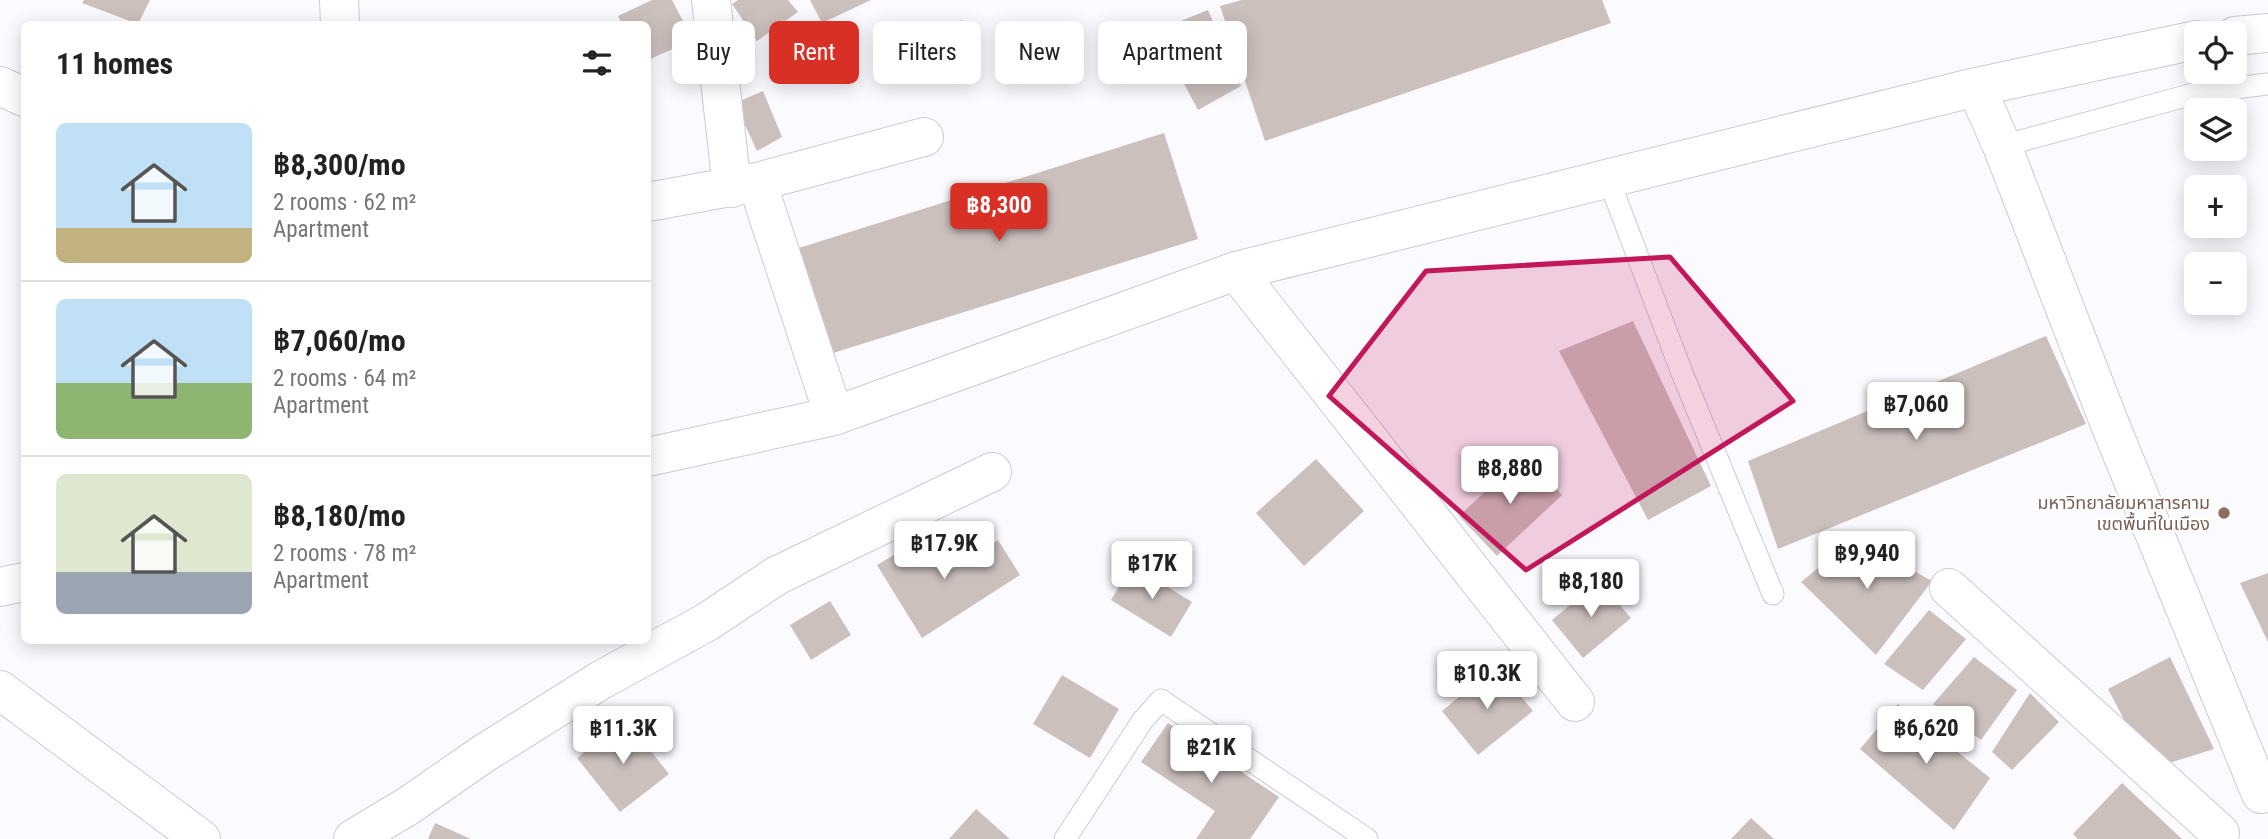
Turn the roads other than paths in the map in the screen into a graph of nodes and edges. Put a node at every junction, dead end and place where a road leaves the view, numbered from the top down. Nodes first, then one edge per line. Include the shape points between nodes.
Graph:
1 (340, 0) edge
2 (711, 0) edge
3 (340, 21) edge
4 (2268, 33) edge
5 (2247, 35) edge
6 (2184, 43) edge
7 (2268, 84) edge
8 (0, 86) edge
9 (1976, 87) junction
10 (21, 96) edge
11 (924, 137) dead end
12 (2002, 146) junction
13 (1608, 178) junction
14 (744, 185) junction
15 (651, 201) edge
16 (1236, 271) junction
17 (834, 416) junction
18 (651, 456) edge
19 (992, 471) dead end
20 (21, 583) edge
21 (0, 587) edge
22 (1949, 588) dead end
23 (1773, 594) dead end
24 (0, 690) edge
25 (1575, 702) dead end
26 (2264, 800) edge
27 (2218, 836) edge
28 (201, 839) edge
29 (353, 839) edge
30 (1065, 839) edge
31 (1367, 839) edge

1 - 3 street
2 - 14 street
4 - 5 street
6 - 9 street
7 - 12 lane via 2197,93
8 - 10 street
9 - 12 street
9 - 13 street
11 - 14 street
12 - 26 street
13 - 16 street
13 - 23 lane
14 - 15 street
14 - 17 street
16 - 17 street
16 - 25 street
17 - 18 street
19 - 29 street via 776,576 707,622 601,680
20 - 21 street
22 - 27 street
24 - 28 street
26 - 27 street
30 - 31 lane via 1161,700

